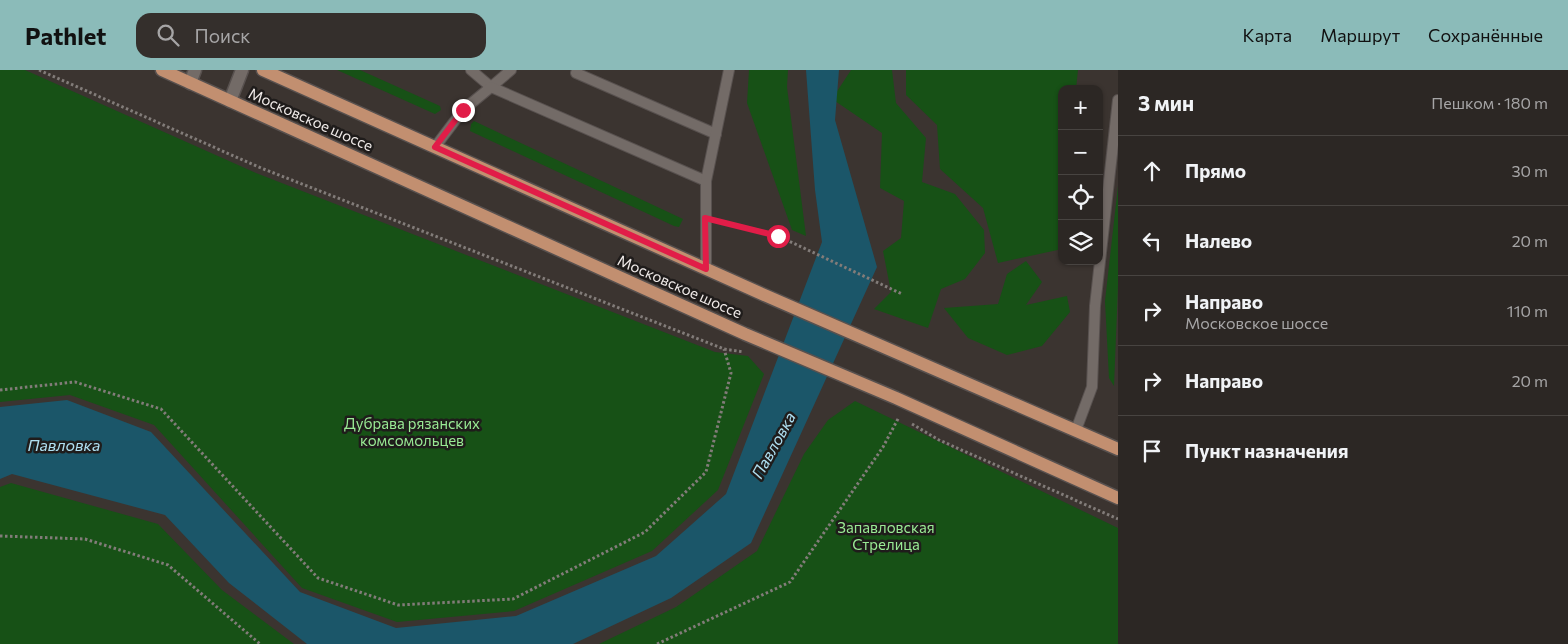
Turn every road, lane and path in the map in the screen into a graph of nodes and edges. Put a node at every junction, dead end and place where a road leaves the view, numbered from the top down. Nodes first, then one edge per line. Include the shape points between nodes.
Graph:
1 (39, 70) edge
2 (162, 70) edge
3 (195, 70) edge
4 (242, 70) edge
5 (263, 70) edge
6 (471, 70) edge
7 (511, 70) edge
8 (729, 70) edge
9 (576, 73) dead end
10 (190, 83) junction
11 (491, 87) junction
12 (1118, 100) edge
13 (230, 101) junction
14 (716, 134) junction
15 (435, 147) junction
16 (706, 182) junction
17 (705, 218) junction
18 (706, 269) junction
19 (902, 294) dead end
20 (724, 349) junction
21 (749, 352) dead end
22 (0, 390) edge
23 (893, 413) dead end
24 (899, 417) junction
25 (1076, 430) junction
26 (1118, 449) edge
27 (1118, 498) edge
28 (1118, 519) edge
29 (0, 536) edge
30 (260, 644) edge
31 (657, 644) edge

1 - 20 path via 261,168
2 - 10 main road, Московское шоссе
3 - 10 street
4 - 13 street, Московское шоссе
5 - 15 main road, Московское шоссе
6 - 11 lane
7 - 11 lane
8 - 14 lane
9 - 14 lane
10 - 13 main road, Московское шоссе
11 - 15 lane via 463,110
11 - 16 lane
12 - 25 lane via 1095,306 1092,387
13 - 27 main road, Московское шоссе
14 - 16 lane
15 - 18 main road, Московское шоссе
16 - 17 lane
17 - 18 lane
17 - 19 path via 778,236
18 - 25 main road, Московское шоссе
20 - 21 path
20 - 22 path via 731,373 706,472 645,532 513,599 398,605 318,578 162,409 75,382
23 - 24 path
24 - 28 path via 939,440
24 - 31 path via 883,447 790,582
25 - 26 main road, Московское шоссе
29 - 30 path via 85,539 168,565

